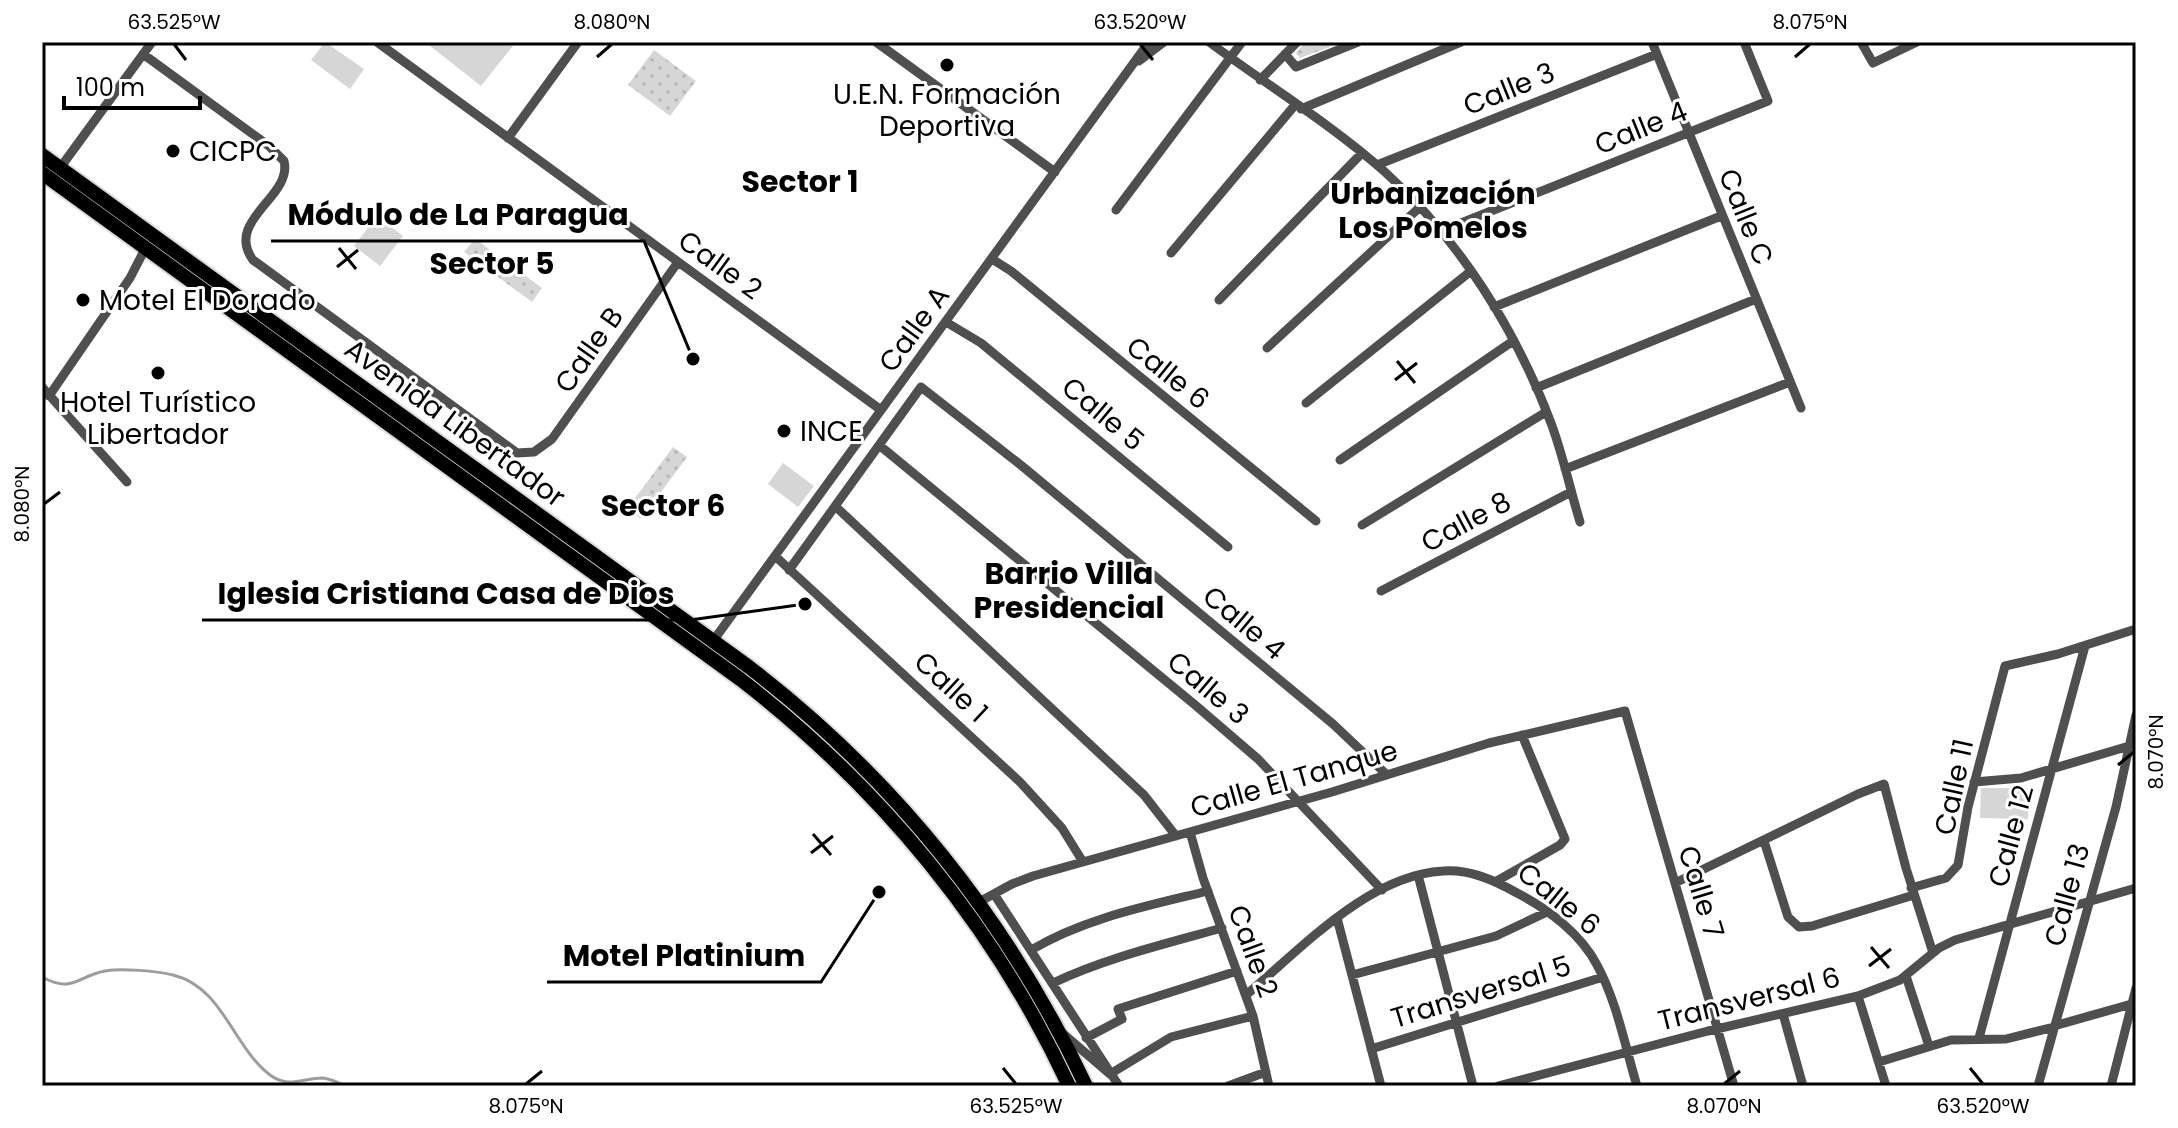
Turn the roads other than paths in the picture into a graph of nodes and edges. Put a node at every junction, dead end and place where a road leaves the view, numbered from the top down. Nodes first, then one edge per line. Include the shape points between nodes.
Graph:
1 (152, 42) edge
2 (377, 42) edge
3 (578, 42) edge
4 (876, 42) edge
5 (1149, 42) edge
6 (1164, 42) edge
7 (1209, 42) edge
8 (1242, 42) edge
9 (1297, 42) edge
10 (1358, 42) edge
11 (1461, 42) edge
12 (1652, 42) edge
13 (1744, 42) edge
14 (1861, 42) edge
15 (1917, 42) edge
16 (143, 54) junction
17 (1285, 54) junction
18 (1657, 54) junction
19 (1230, 58) junction
20 (1133, 65) junction
21 (1260, 80) junction
22 (1298, 107) junction
23 (1688, 133) junction
24 (508, 138) junction
25 (1362, 153) junction
26 (42, 155) edge
27 (1377, 165) junction
28 (1055, 172) junction
29 (51, 174) edge
30 (1420, 207) junction
31 (1116, 210) dead end
32 (1721, 216) junction
33 (1441, 231) junction
34 (145, 249) junction
35 (1171, 253) dead end
36 (992, 259) junction
37 (678, 262) junction
38 (1471, 271) junction
39 (1756, 299) junction
40 (1219, 300) dead end
41 (1494, 307) junction
42 (946, 322) junction
43 (1513, 341) junction
44 (1267, 348) dead end
45 (1790, 382) junction
46 (1536, 388) junction
47 (46, 392) edge
48 (1306, 403) dead end
49 (884, 407) junction
50 (1801, 408) dead end
51 (1546, 412) junction
52 (902, 414) junction
53 (879, 445) junction
54 (847, 457) junction
55 (1340, 460) dead end
56 (862, 469) junction
57 (1565, 469) junction
58 (127, 482) dead end
59 (1571, 492) junction
60 (835, 506) junction
61 (1316, 521) dead end
62 (1580, 522) dead end
63 (1362, 525) dead end
64 (1228, 547) dead end
65 (775, 556) junction
66 (789, 570) junction
67 (1381, 591) dead end
68 (2136, 629) edge
69 (2085, 646) junction
70 (709, 647) junction
71 (1625, 711) joint
72 (2136, 715) edge
73 (1522, 735) junction
74 (2132, 745) edge
75 (2053, 769) junction
76 (1387, 775) junction
77 (1974, 782) junction
78 (1300, 801) junction
79 (1190, 832) junction
80 (1176, 836) junction
81 (1764, 841) junction
82 (1083, 862) junction
83 (1418, 875) junction
84 (1495, 882) junction
85 (1675, 883) junction
86 (2136, 888) edge
87 (1382, 890) junction
88 (1208, 891) junction
89 (1913, 892) junction
90 (994, 894) junction
91 (2089, 900) junction
92 (979, 902) junction
93 (1547, 912) junction
94 (1337, 918) junction
95 (2010, 924) junction
96 (1222, 928) junction
97 (1031, 950) junction
98 (1439, 951) junction
99 (1933, 953) junction
100 (1237, 971) junction
101 (1352, 975) junction
102 (1906, 976) junction
103 (1603, 977) junction
104 (1053, 983) junction
105 (2136, 988) edge
106 (1246, 995) junction
107 (1858, 996) junction
108 (2134, 1003) edge
109 (1783, 1014) junction
110 (1253, 1016) junction
111 (1458, 1024) junction
112 (2054, 1027) junction
113 (1718, 1028) junction
114 (1058, 1030) junction
115 (1086, 1038) junction
116 (1979, 1038) junction
117 (1929, 1046) junction
118 (1371, 1049) junction
119 (1626, 1052) junction
120 (1879, 1062) junction
121 (1266, 1072) junction
122 (1110, 1074) junction
123 (1069, 1086) edge
124 (1086, 1086) edge
125 (1119, 1086) edge
126 (1228, 1086) edge
127 (1269, 1086) edge
128 (1381, 1086) edge
129 (1473, 1086) edge
130 (1498, 1086) edge
131 (1637, 1086) edge
132 (1734, 1086) edge
133 (1803, 1086) edge
134 (1886, 1086) edge
135 (2038, 1086) edge
136 (2111, 1086) edge

1 - 16 street
2 - 24 street, Calle 2
3 - 24 street
4 - 28 street
5 - 20 street, Calle A
6 - 20 street
7 - 19 street
8 - 19 street
9 - 17 street
10 - 17 street via 1296,67
11 - 22 street
12 - 18 street, Calle C
13 - 23 street, Calle 4 via 1768,101
14 - 15 street via 1873,63
16 - 29 street
16 - 37 street, Calle B via 284,161 284,175 246,233 253,260 517,453 528,454 557,434
17 - 21 street
18 - 23 street, Calle C
18 - 27 street, Calle 3
19 - 21 street
19 - 31 street
20 - 28 street, Calle A
21 - 22 street
22 - 25 street
22 - 35 street
23 - 32 street, Calle C
23 - 33 street, Calle 4
24 - 37 street, Calle 2
25 - 27 street
25 - 40 street
26 - 29 main road, Avenida Libertador
27 - 30 street
28 - 36 street, Calle A
29 - 34 main road, Avenida Libertador
29 - 70 main road, Avenida Libertador
30 - 33 street
30 - 44 street
32 - 39 street, Calle C
32 - 41 street
33 - 38 street
34 - 47 street via 130,278
34 - 70 main road, Avenida Libertador
36 - 42 street, Calle A
36 - 61 street, Calle 6
37 - 49 street, Calle 2
38 - 41 street
38 - 48 street
39 - 45 street, Calle C
39 - 46 street
41 - 43 street
42 - 49 street, Calle A
42 - 64 street, Calle 5 via 991,350
43 - 46 street
43 - 55 street
45 - 50 street, Calle C
45 - 57 street
46 - 51 street
47 - 58 street
49 - 52 street, Calle 2
49 - 54 street, Calle A
51 - 57 street
51 - 63 street
52 - 53 street
52 - 76 street, Calle 4 via 921,387 1333,724
53 - 56 street
53 - 78 street, Calle 3 via 1194,704
54 - 56 street
54 - 65 street, Calle A
56 - 60 street
57 - 59 street
59 - 62 street
59 - 67 street, Calle 8
60 - 66 street
60 - 80 street via 1144,795
65 - 66 street, Calle 1
65 - 70 street, Calle A
66 - 82 street, Calle 1 via 1020,782 1062,828
68 - 69 street
69 - 75 street, Calle 12
69 - 77 street, Calle 11 via 2005,666
70 - 92 main road, Avenida Libertador via 790,699 852,755 917,824
70 - 123 main road, Avenida Libertador via 822,747 915,845 998,956
71 - 73 street, Calle El Tanque
71 - 85 street, Calle 7
72 - 74 street, Calle 13
73 - 76 street, Calle El Tanque
73 - 84 street, Calle 6 via 1565,839
74 - 75 street
74 - 91 street, Calle 13
75 - 77 street
75 - 95 street, Calle 12
76 - 78 street, Calle El Tanque
77 - 89 street, Calle 11 via 1955,872
78 - 79 street, Calle El Tanque
78 - 87 street, Calle 3
79 - 80 street, Calle El Tanque
79 - 88 street, Calle 2
80 - 82 street, Calle El Tanque
81 - 85 street
81 - 89 street via 1795,925 1812,926
81 - 89 street via 1884,784
82 - 90 street, Calle El Tanque
83 - 84 street via 1456,871
83 - 87 street
83 - 98 street
84 - 93 street, Calle 6
85 - 113 street, Calle 7
86 - 91 street, Transversal 6
87 - 94 street
88 - 96 street, Calle 2
88 - 97 street via 1105,917
89 - 99 street
90 - 92 street, Calle El Tanque
90 - 97 street
91 - 95 street, Transversal 6
91 - 112 street, Calle 13
92 - 114 main road, Avenida Libertador
93 - 98 street via 1509,932
93 - 103 street, Calle 6 via 1588,951
94 - 101 street
94 - 106 street
95 - 99 street, Transversal 6 via 1955,940
95 - 116 street, Calle 12
96 - 100 street, Calle 2
96 - 104 street
97 - 104 street
98 - 101 street
98 - 111 street
99 - 102 street, Transversal 6
100 - 106 street, Calle 2
100 - 115 street via 1118,1009 1122,1019
101 - 118 street
102 - 107 street, Transversal 6
102 - 117 street
103 - 111 street, Transversal 5
103 - 119 street, Calle 6
104 - 115 street
105 - 108 street
106 - 110 street, Calle 2
107 - 109 street, Transversal 6
107 - 120 street
108 - 112 street
108 - 136 street
109 - 113 street, Transversal 6
109 - 133 street
110 - 121 street, Calle 2
110 - 122 street via 1162,1041
111 - 118 street, Transversal 5
111 - 129 street
112 - 116 street via 2006,1039
112 - 135 street, Calle 13
113 - 119 street, Transversal 6
113 - 132 street, Calle 7
114 - 122 street
114 - 124 main road, Avenida Libertador
115 - 122 street
116 - 117 street
117 - 120 street
118 - 128 street
119 - 130 street, Transversal 6
119 - 131 street, Calle 6
120 - 134 street
121 - 126 street
121 - 127 street, Calle 2
122 - 125 street

